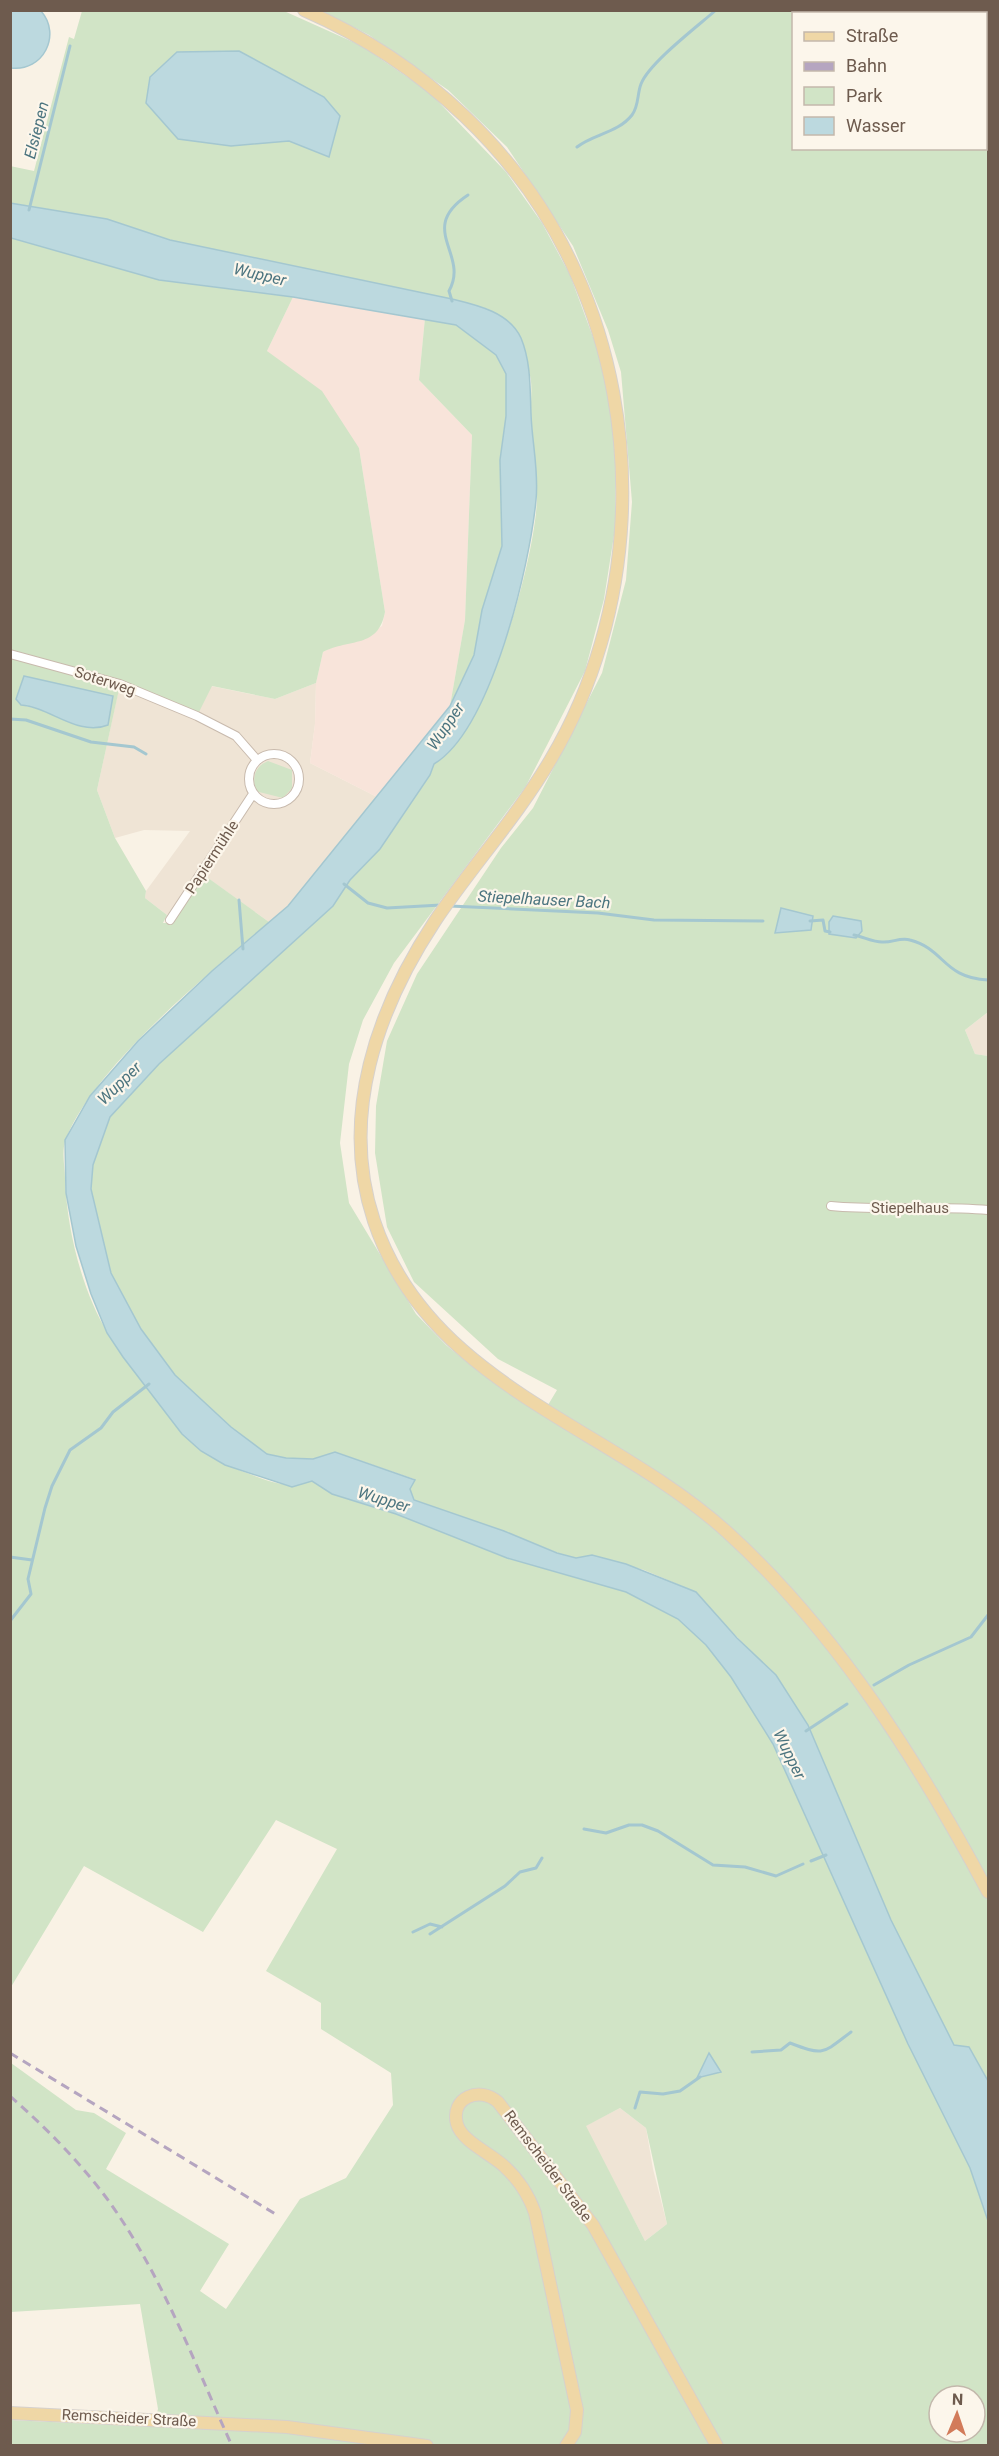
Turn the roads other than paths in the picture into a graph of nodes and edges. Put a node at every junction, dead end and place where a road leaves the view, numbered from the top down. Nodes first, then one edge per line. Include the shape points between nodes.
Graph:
1 (304, 10) edge
2 (10, 654) edge
3 (257, 760) junction
4 (253, 794) junction
5 (170, 920) dead end
6 (831, 1206) dead end
7 (988, 1210) edge
8 (988, 1892) edge
9 (10, 2413) edge
10 (427, 2445) edge
11 (566, 2445) edge
12 (717, 2445) edge

1 - 8 main road via 412,71 466,117 507,161 571,261 596,322 611,376 621,440 622,514 612,592 581,700 553,756 438,916 408,965 375,1042 367,1070 361,1157 369,1204 383,1245 399,1278 429,1320 474,1362 678,1492 758,1562 820,1633 896,1736
2 - 3 street, Soterweg via 105,679 197,716 236,736
3 - 4 street via 249,777
3 - 4 street via 272,754 288,759 299,780 293,795 281,803 266,803
4 - 5 street, Papiermühle
6 - 7 street, Stiepelhaus
9 - 10 main road, Remscheider Straße via 287,2427
11 - 12 main road, Remscheider Straße via 575,2432 577,2410 536,2213 514,2176 459,2129 458,2108 475,2093 498,2102 583,2210

